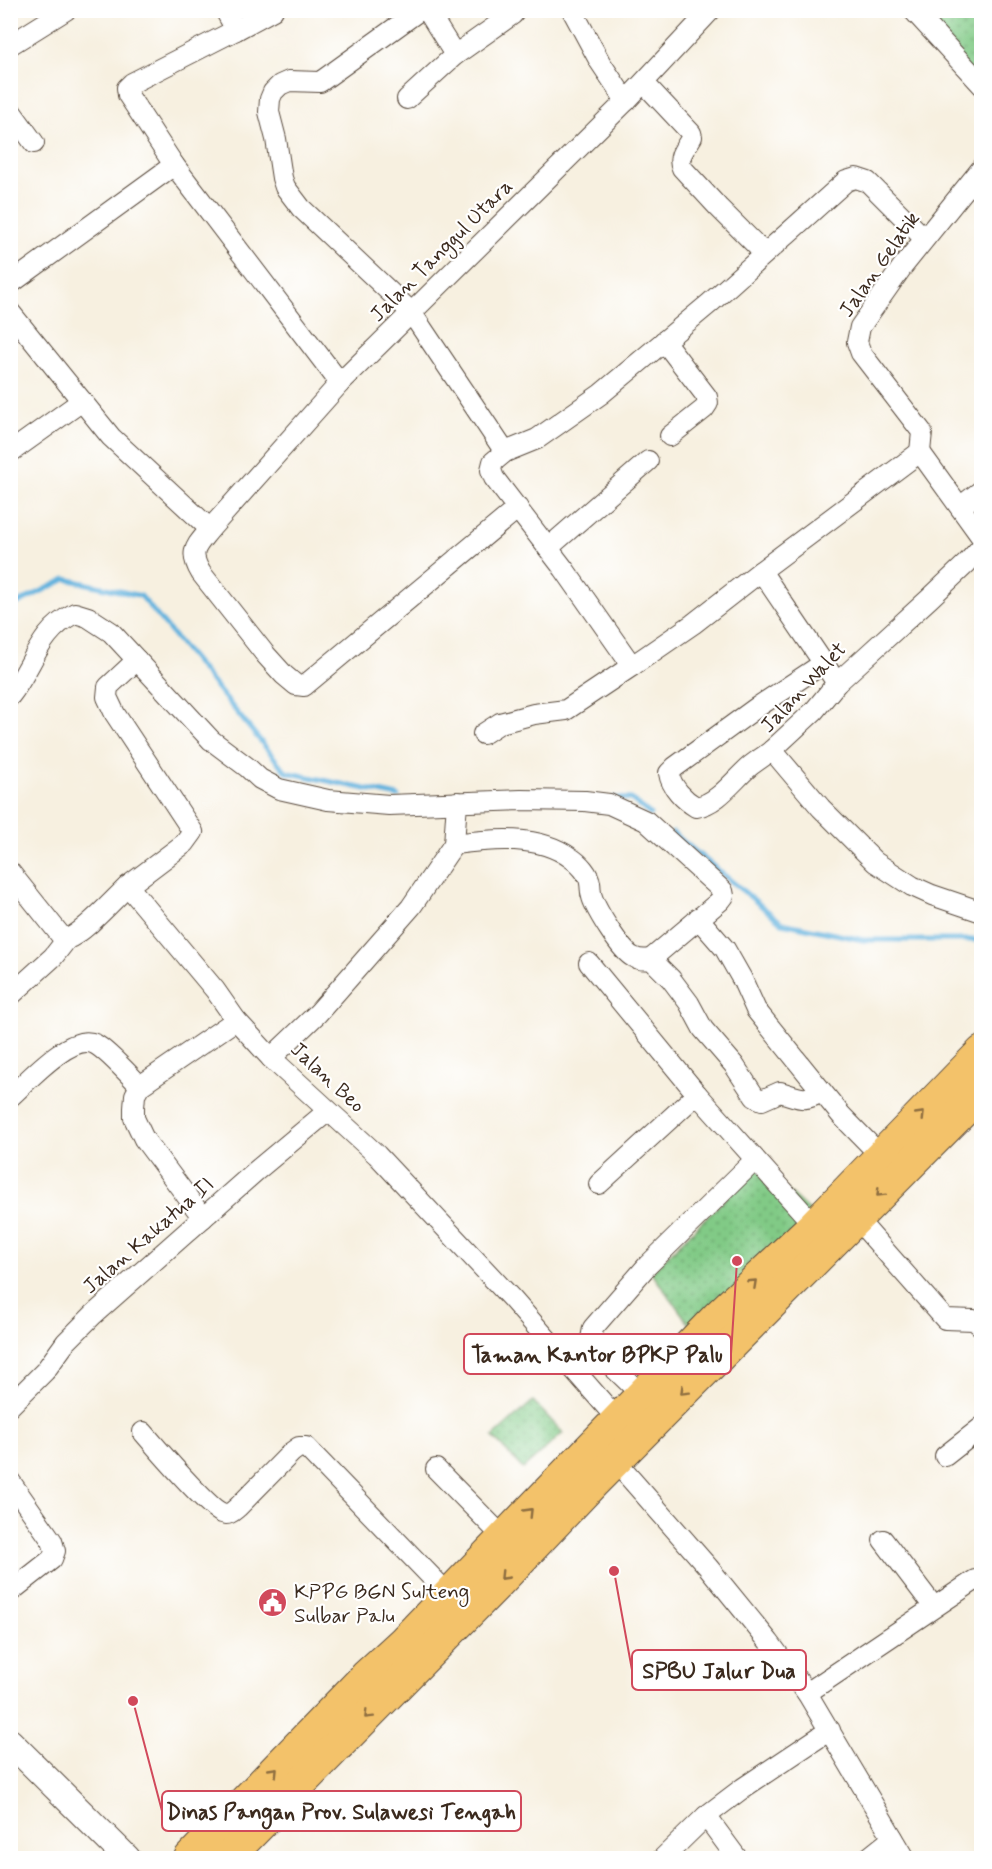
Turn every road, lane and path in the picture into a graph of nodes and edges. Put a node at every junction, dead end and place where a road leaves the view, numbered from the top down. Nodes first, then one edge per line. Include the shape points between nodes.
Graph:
1 (66, 10) edge
2 (225, 10) edge
3 (273, 10) edge
4 (420, 10) edge
5 (428, 10) edge
6 (572, 10) edge
7 (711, 10) edge
8 (913, 10) edge
9 (513, 14) dead end
10 (236, 30) junction
11 (10, 45) edge
12 (455, 55) junction
13 (644, 83) junction
14 (981, 85) edge
15 (407, 99) dead end
16 (626, 101) junction
17 (10, 110) edge
18 (34, 143) dead end
19 (174, 165) junction
20 (981, 168) edge
21 (924, 238) junction
22 (764, 253) junction
23 (10, 284) edge
24 (10, 312) edge
25 (411, 312) junction
26 (664, 341) junction
27 (336, 378) junction
28 (82, 401) junction
29 (670, 436) dead end
30 (12, 451) dead end
31 (505, 452) junction
32 (920, 452) junction
33 (648, 461) dead end
34 (981, 490) edge
35 (960, 507) junction
36 (518, 508) junction
37 (203, 522) junction
38 (981, 538) edge
39 (981, 546) edge
40 (549, 548) junction
41 (761, 571) junction
42 (137, 660) junction
43 (824, 663) junction
44 (632, 666) junction
45 (837, 682) junction
46 (10, 696) edge
47 (483, 734) dead end
48 (772, 750) junction
49 (457, 802) junction
50 (454, 844) junction
51 (10, 872) edge
52 (128, 886) junction
53 (981, 912) edge
54 (698, 918) junction
55 (67, 939) junction
56 (651, 959) junction
57 (589, 963) dead end
58 (10, 996) edge
59 (236, 1020) junction
60 (981, 1052) edge
61 (271, 1058) junction
62 (140, 1086) junction
63 (821, 1092) junction
64 (981, 1092) edge
65 (697, 1094) junction
66 (11, 1096) edge
67 (328, 1112) junction
68 (896, 1154) junction
69 (755, 1160) junction
70 (599, 1184) dead end
71 (202, 1218) junction
72 (856, 1218) junction
73 (814, 1225) junction
74 (981, 1327) edge
75 (643, 1396) junction
76 (10, 1406) edge
77 (618, 1420) junction
78 (981, 1427) edge
79 (143, 1432) dead end
80 (945, 1456) dead end
81 (615, 1461) junction
82 (435, 1469) dead end
83 (10, 1481) edge
84 (504, 1538) junction
85 (883, 1540) dead end
86 (975, 1580) dead end
87 (10, 1592) edge
88 (448, 1594) junction
89 (934, 1607) junction
90 (807, 1692) junction
91 (830, 1730) junction
92 (10, 1742) edge
93 (706, 1816) junction
94 (893, 1838) junction
95 (127, 1858) edge
96 (190, 1858) edge
97 (227, 1858) edge
98 (663, 1858) edge
99 (737, 1858) edge
100 (868, 1858) edge
101 (905, 1858) edge

1 - 11 street
2 - 10 street
3 - 10 street
4 - 25 street via 320,82 289,81 280,85 270,99 269,112 285,187 332,238
5 - 12 street
6 - 16 street
7 - 13 street, Jalan Tanggul Utara
8 - 14 street
9 - 12 street
10 - 19 street via 127,88
12 - 15 street
13 - 16 street, Jalan Tanggul Utara
13 - 22 street via 691,133 680,158 682,168
16 - 25 street, Jalan Tanggul Utara
17 - 18 street
19 - 23 street
19 - 27 street
20 - 21 street, Jalan Gelatik
21 - 22 street via 868,182 856,178 846,181
21 - 32 street, Jalan Gelatik via 860,327 857,342 922,432
22 - 26 street
24 - 28 street
25 - 27 street, Jalan Tanggul Utara
25 - 31 street
26 - 29 street via 708,403
26 - 31 street via 601,394 537,440
27 - 37 street, Jalan Tanggul Utara
28 - 30 street
28 - 37 street via 111,437
31 - 36 street via 493,462 491,470
32 - 35 street
32 - 41 street
33 - 40 street
34 - 35 street
35 - 38 street
36 - 37 street, Jalan Tanggul Utara via 304,686 290,681 265,654 197,566 193,558
36 - 40 street
39 - 45 street, Jalan Walet via 929,600
40 - 44 street
41 - 43 street
41 - 44 street
42 - 46 street via 104,627 75,613 39,644 22,681
42 - 49 street via 211,740 279,789 328,800 389,805
42 - 52 street via 108,687 107,697 193,832 185,843
43 - 45 street
43 - 48 street via 675,767 669,773 670,779 685,799 696,807 703,806
44 - 47 street via 566,710 501,723
45 - 48 street, Jalan Walet via 814,711
48 - 53 street, Jalan Walet via 821,808 875,862 912,886
49 - 50 street
49 - 54 street via 585,801 609,804 628,812 646,821 723,891 721,900
50 - 56 street via 513,840 558,849 586,874 592,897 623,949 633,957
50 - 61 street via 411,907 318,1013
51 - 55 street
52 - 55 street
52 - 59 street, Jalan Beo
54 - 56 street
54 - 63 street via 725,949 756,1010
55 - 58 street
56 - 63 street via 689,1003 703,1029 755,1097 762,1100 780,1092 803,1099
57 - 65 street
59 - 61 street, Jalan Beo
59 - 62 street
68 -> 60 main road
61 - 67 street, Jalan Beo
62 - 66 street via 95,1044 82,1042 65,1049
62 - 71 street via 134,1108 144,1139
63 - 68 street
64 - 68 main road
65 - 69 street
65 - 70 street
67 - 71 street, Jalan Kakatua II
67 - 77 street, Jalan Beo via 377,1155
68 -> 72 main road
68 - 73 main road
69 - 73 street
69 - 75 street via 647,1266 593,1328 593,1348
71 - 76 street, Jalan Kakatua II via 93,1314
72 - 74 street via 945,1319 974,1320
72 -> 81 main road
75 -> 73 main road via 718,1316
75 - 77 main road
84 -> 77 main road
78 - 80 street
79 - 88 street via 225,1514 238,1507 292,1452 306,1447
81 - 90 street via 708,1567
81 -> 97 main road
82 - 84 street
83 - 87 street via 55,1551 52,1559
84 - 88 main road
85 - 89 street
86 - 89 street
96 -> 88 main road
89 - 90 street
90 - 91 street
91 - 93 street
91 - 94 street
92 - 95 street
93 - 98 street
93 - 99 street
94 - 100 street
94 - 101 street

